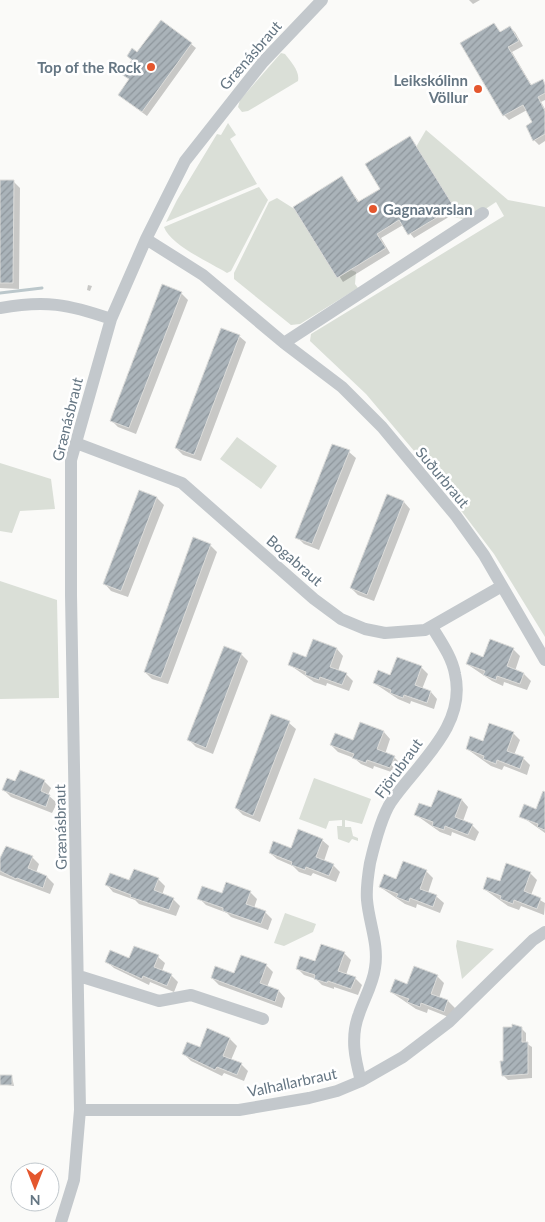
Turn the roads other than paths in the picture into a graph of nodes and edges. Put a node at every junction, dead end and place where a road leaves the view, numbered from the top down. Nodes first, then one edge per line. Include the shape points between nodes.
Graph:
1 (322, 0) edge
2 (483, 213) dead end
3 (146, 239) junction
4 (0, 308) edge
5 (111, 319) junction
6 (284, 343) junction
7 (76, 443) junction
8 (502, 586) junction
9 (432, 627) junction
10 (545, 660) edge
11 (545, 932) edge
12 (78, 976) junction
13 (263, 1019) dead end
14 (362, 1081) junction
15 (80, 1110) junction
16 (61, 1222) edge

1 - 3 street, Grænásbraut via 263,62 191,152
2 - 6 street
3 - 5 street, Grænásbraut
3 - 6 street, Suðurbraut via 203,275
4 - 5 street via 50,303
5 - 7 street, Grænásbraut
6 - 8 street, Suðurbraut via 342,387 382,427 456,516
7 - 9 street, Bogabraut via 182,483 314,600 341,619 385,633
7 - 12 street, Grænásbraut via 71,460 71,595
8 - 9 street, Bogabraut
8 - 10 street, Suðurbraut
9 - 14 street, Fjörubraut via 449,655 456,676 455,707 443,736 390,804 370,862 367,901 375,967 354,1038 356,1063
11 - 14 street, Valhallarbraut via 449,1022 403,1057
12 - 13 street via 159,1002 191,995
12 - 15 street, Grænásbraut
14 - 15 street, Valhallarbraut via 309,1098 239,1110
15 - 16 street, Grænásbraut via 74,1180

